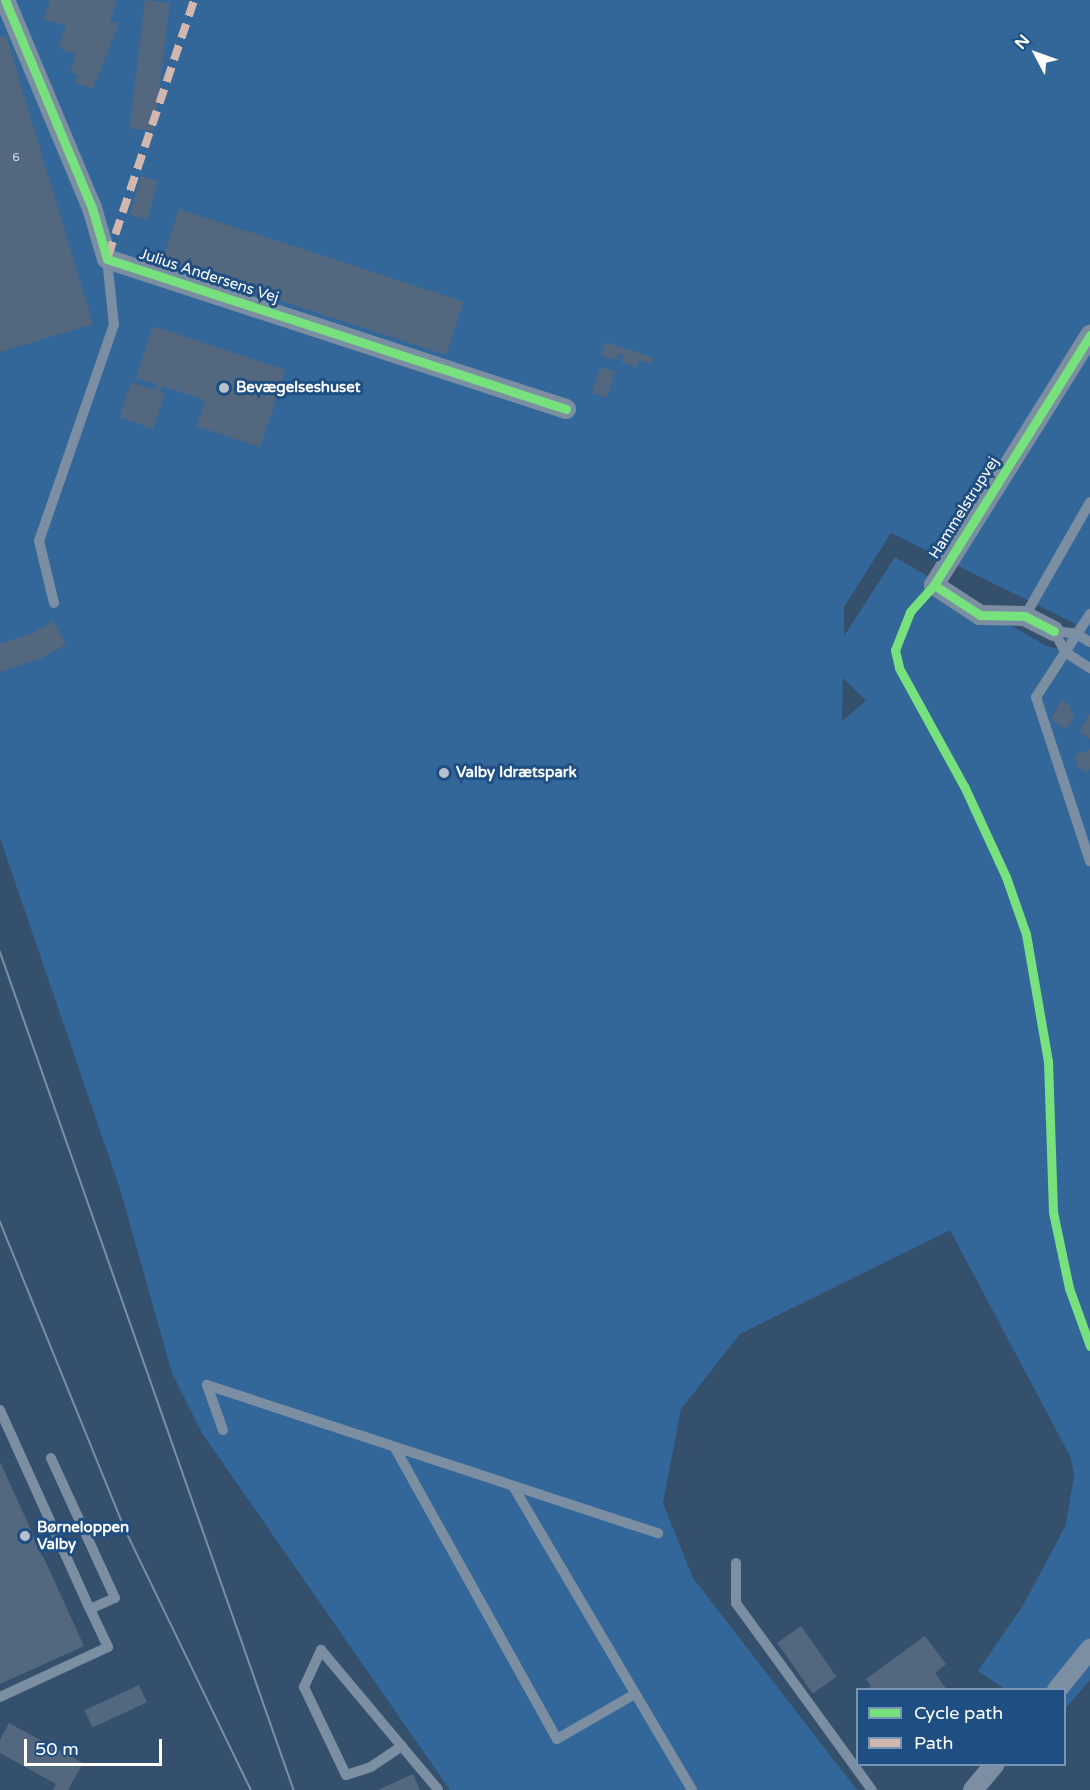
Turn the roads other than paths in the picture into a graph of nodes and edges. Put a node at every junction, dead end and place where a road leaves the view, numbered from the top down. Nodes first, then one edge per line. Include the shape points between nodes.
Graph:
1 (5, 0) edge
2 (107, 259) junction
3 (1090, 335) edge
4 (567, 409) dead end
5 (1090, 502) edge
6 (54, 603) dead end
7 (1090, 614) edge
8 (1025, 616) junction
9 (1054, 631) junction
10 (1077, 634) junction
11 (1090, 642) edge
12 (1065, 652) junction
13 (1090, 668) edge
14 (1078, 823) junction
15 (1090, 831) edge
16 (1090, 861) edge
17 (0, 1410) edge
18 (223, 1430) dead end
19 (395, 1448) junction
20 (51, 1458) dead end
21 (513, 1486) junction
22 (658, 1533) dead end
23 (736, 1563) dead end
24 (90, 1609) junction
25 (1090, 1649) edge
26 (1058, 1688) edge
27 (635, 1694) junction
28 (0, 1697) edge
29 (402, 1746) junction
30 (993, 1766) edge
31 (438, 1790) edge
32 (692, 1790) edge
33 (872, 1790) edge
34 (973, 1790) edge

1 - 2 street via 92,208
2 - 4 street, Julius Andersens Vej
2 - 6 lane via 114,326 39,541
3 - 8 street, Hammelstrupvej via 934,585 980,615
5 - 8 lane
7 - 10 lane
8 - 9 street, Hammelstrupvej
9 - 10 lane
9 - 12 lane
10 - 11 lane
10 - 12 lane
12 - 13 lane
12 - 14 lane via 1036,697
14 - 15 lane
14 - 16 lane
17 - 24 lane
18 - 19 lane via 207,1384
19 - 21 lane
19 - 27 lane via 557,1739
20 - 24 lane via 115,1598
21 - 22 lane
21 - 27 lane
23 - 33 lane via 736,1603
24 - 28 lane via 108,1647
25 - 26 street
27 - 32 lane
29 - 29 lane via 373,1711 321,1650 304,1687 346,1775 371,1767
29 - 31 lane
30 - 34 street

